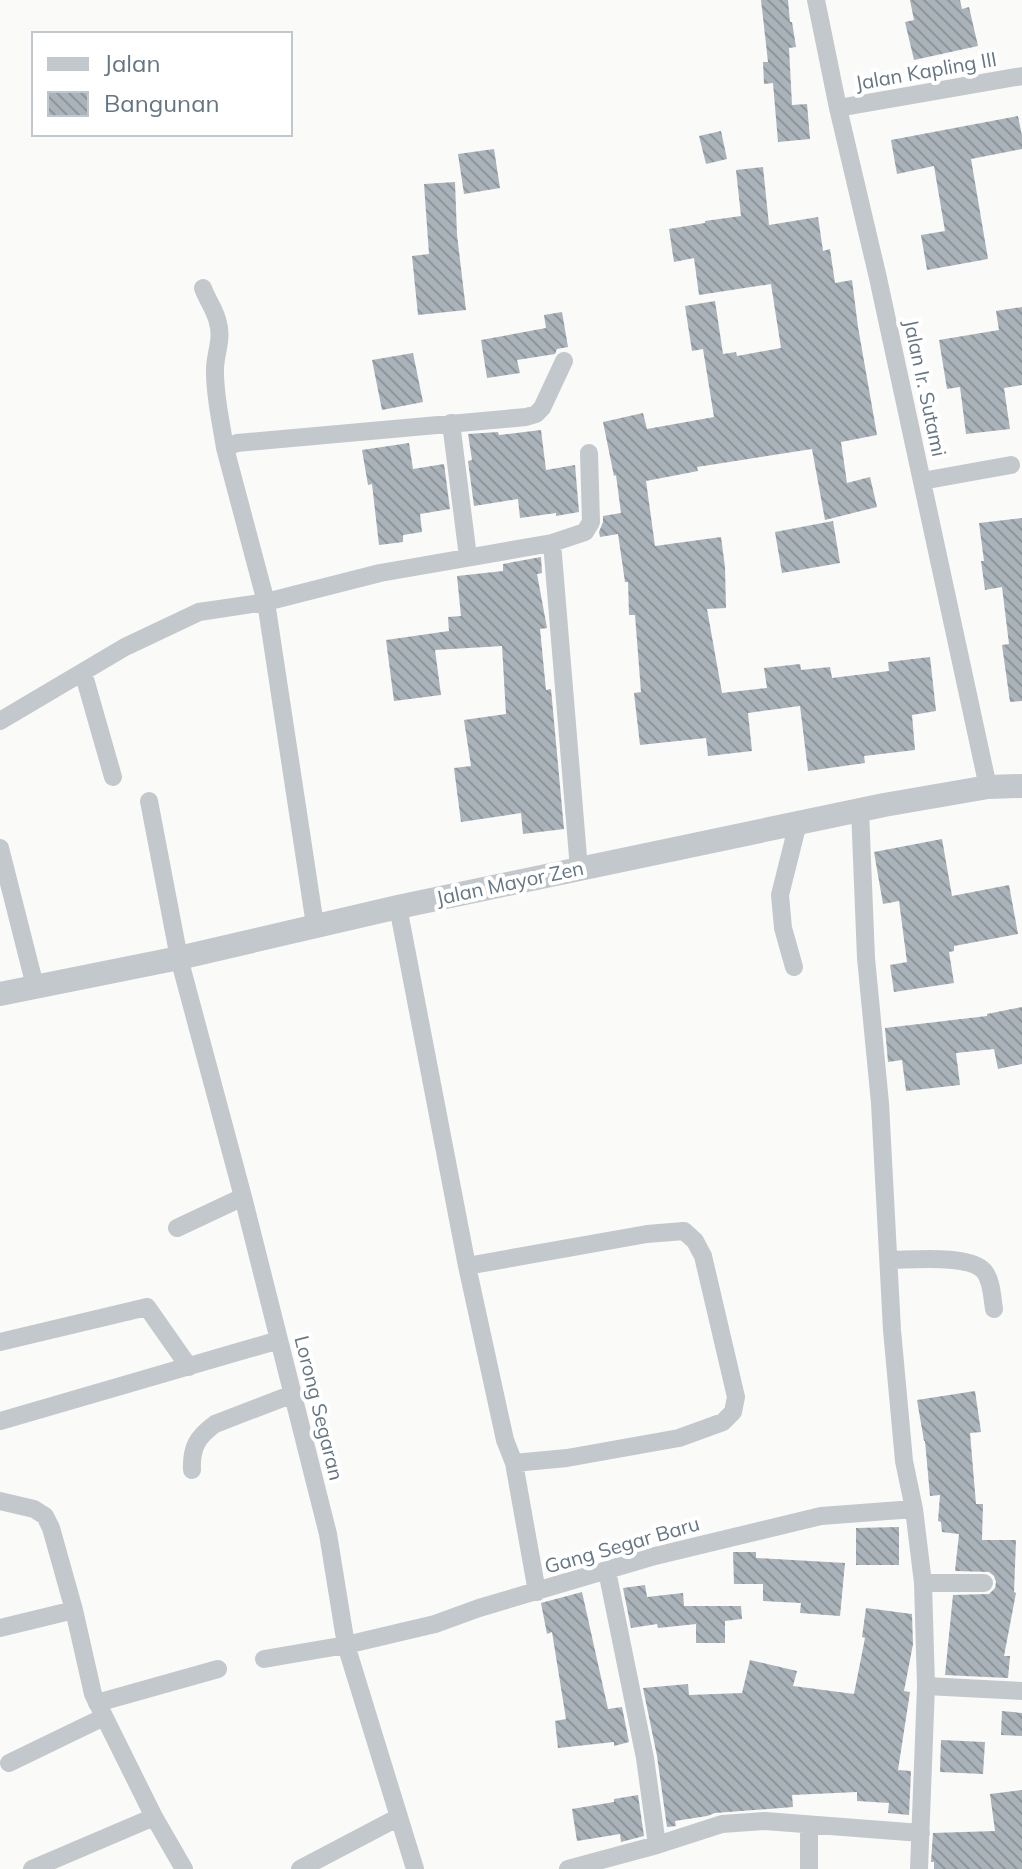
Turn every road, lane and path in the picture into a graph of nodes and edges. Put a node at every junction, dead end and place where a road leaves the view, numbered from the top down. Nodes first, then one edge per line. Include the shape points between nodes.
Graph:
1 (816, 0) edge
2 (1022, 76) edge
3 (838, 108) junction
4 (203, 288) dead end
5 (564, 361) dead end
6 (451, 423) junction
7 (225, 448) junction
8 (589, 453) dead end
9 (1011, 465) dead end
10 (922, 481) junction
11 (552, 543) junction
12 (468, 557) junction
13 (266, 602) junction
14 (83, 672) junction
15 (0, 721) edge
16 (113, 777) dead end
17 (1022, 786) edge
18 (988, 787) junction
19 (149, 801) dead end
20 (860, 810) junction
21 (798, 823) junction
22 (0, 848) edge
23 (579, 869) junction
24 (398, 907) junction
25 (315, 925) junction
26 (179, 958) junction
27 (794, 967) dead end
28 (35, 986) junction
29 (0, 994) edge
30 (243, 1197) junction
31 (177, 1228) dead end
32 (889, 1260) junction
33 (467, 1266) junction
34 (994, 1309) dead end
35 (279, 1340) junction
36 (0, 1342) edge
37 (189, 1367) junction
38 (293, 1394) junction
39 (0, 1421) edge
40 (514, 1463) junction
41 (192, 1470) dead end
42 (0, 1501) edge
43 (914, 1509) junction
44 (607, 1571) junction
45 (923, 1583) junction
46 (984, 1583) dead end
47 (537, 1592) junction
48 (74, 1610) junction
49 (0, 1628) edge
50 (346, 1645) junction
51 (264, 1659) dead end
52 (218, 1669) dead end
53 (926, 1686) junction
54 (1022, 1691) edge
55 (101, 1710) junction
56 (9, 1763) dead end
57 (154, 1817) junction
58 (399, 1817) junction
59 (809, 1825) junction
60 (921, 1833) junction
61 (657, 1845) junction
62 (32, 1869) edge
63 (184, 1869) edge
64 (300, 1869) edge
65 (415, 1869) edge
66 (568, 1869) edge
67 (809, 1869) edge
68 (919, 1869) edge

1 - 3 street, Jalan Ir. Sutami
2 - 3 street, Jalan Kapling III
3 - 10 street, Jalan Ir. Sutami
4 - 7 street via 218,322 215,375
5 - 6 street via 536,414
6 - 7 street
6 - 12 street
7 - 13 street
8 - 11 street via 591,522 585,532
9 - 10 street
10 - 18 street, Jalan Ir. Sutami
11 - 12 street
11 - 23 street
12 - 13 street
13 - 14 street via 199,612
13 - 25 street
14 - 15 street
14 - 16 street
17 - 18 street, Jalan Mayor Zen
18 - 20 street, Jalan Mayor Zen
19 - 26 street, Lorong Segaran
20 - 21 street, Jalan Mayor Zen
20 - 32 street
21 - 23 street, Jalan Mayor Zen
21 - 27 street via 780,895
22 - 28 street
23 - 24 street, Jalan Mayor Zen
24 - 25 street, Jalan Mayor Zen
24 - 33 street
25 - 26 street, Jalan Mayor Zen
26 - 28 street, Jalan Mayor Zen
26 - 30 street, Lorong Segaran
28 - 29 street, Jalan Mayor Zen
30 - 31 street
30 - 35 street, Lorong Segaran
32 - 34 street via 971,1263 989,1281
32 - 43 street via 904,1461
33 - 40 street
33 - 40 street via 684,1231 695,1241 707,1270 736,1397 733,1412 723,1422 679,1438
35 - 37 street
35 - 38 street, Lorong Segaran
36 - 37 street via 147,1307
37 - 39 street
38 - 41 street via 205,1431 197,1441
38 - 50 street, Lorong Segaran via 328,1534
40 - 47 street
42 - 48 street via 45,1516
43 - 44 street, Gang Segar Baru via 821,1516
43 - 45 street
44 - 47 street, Gang Segar Baru
44 - 61 street
45 - 46 street
45 - 53 street
47 - 50 street, Gang Segar Baru
48 - 49 street
48 - 55 street
50 - 51 street, Gang Segar Baru
50 - 58 street, Lorong Segaran
52 - 55 street
53 - 54 street
53 - 60 street
55 - 56 street
55 - 57 street
57 - 62 street
57 - 63 street
58 - 64 street
58 - 65 street, Lorong Segaran
59 - 60 street
59 - 61 street via 722,1824
59 - 67 street
60 - 68 street
61 - 66 street

